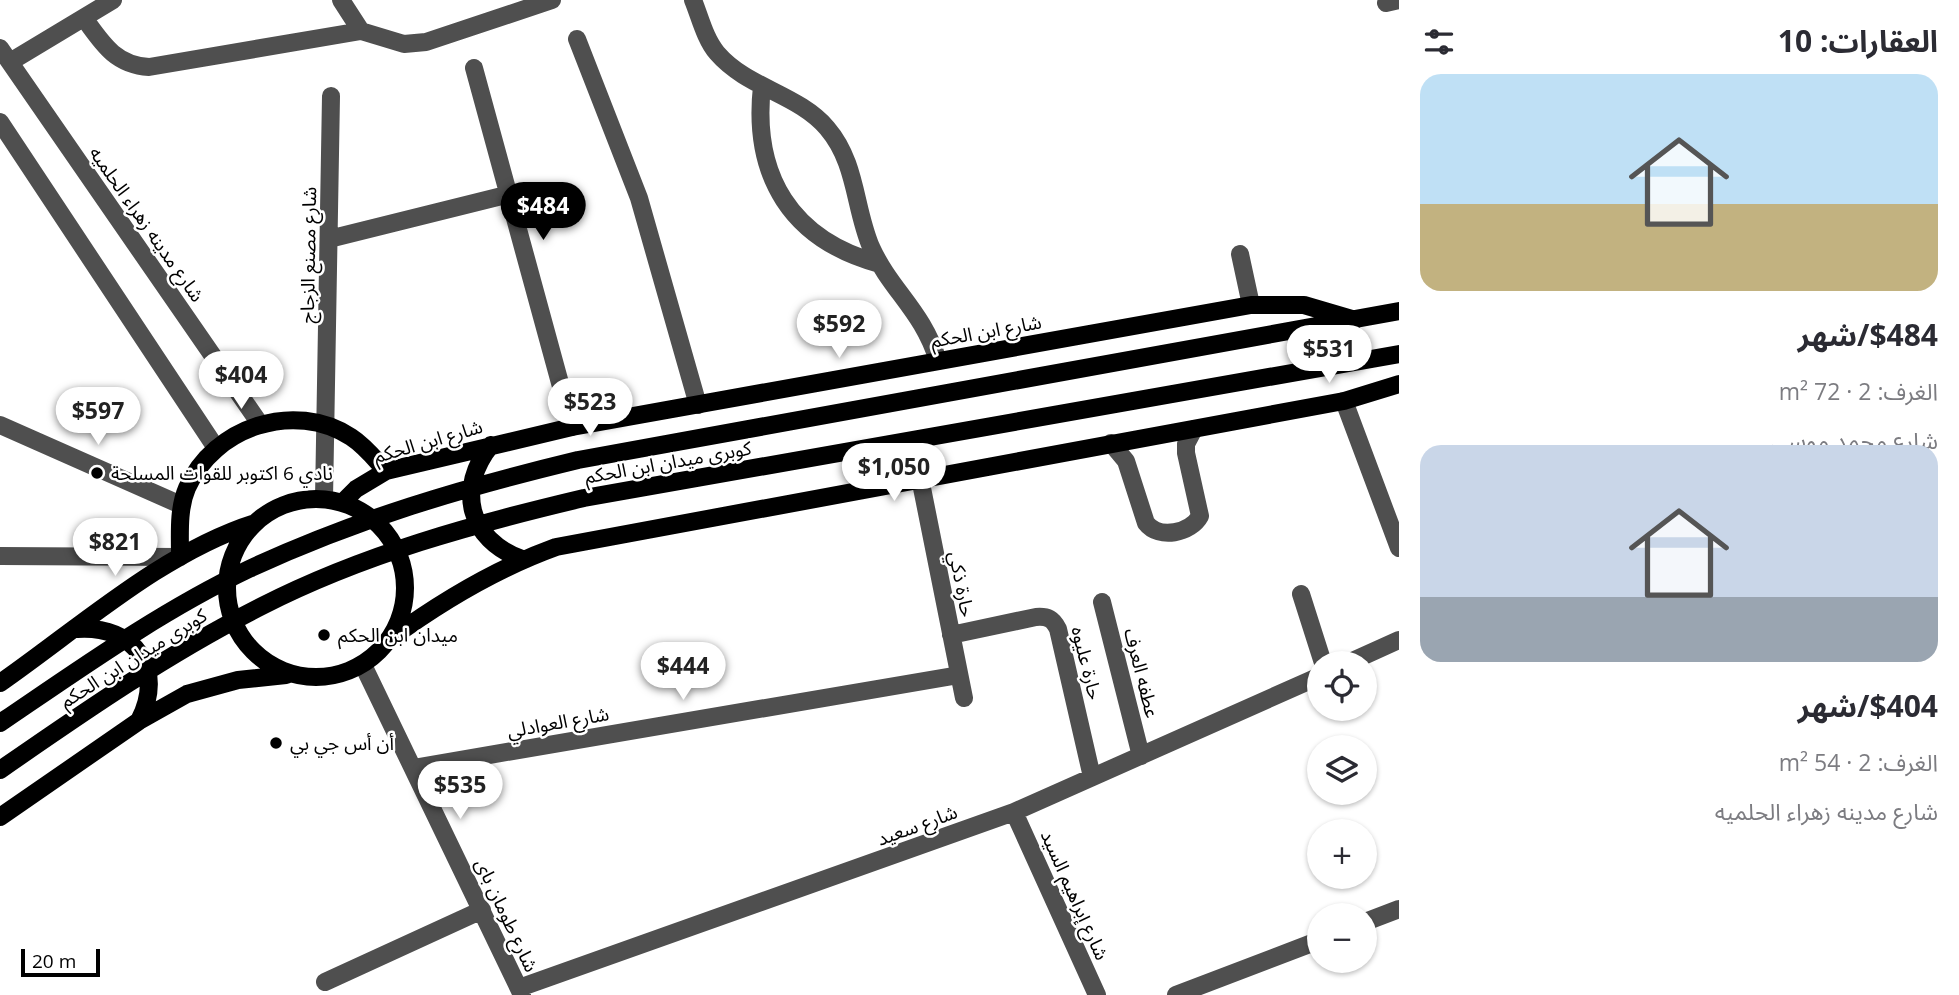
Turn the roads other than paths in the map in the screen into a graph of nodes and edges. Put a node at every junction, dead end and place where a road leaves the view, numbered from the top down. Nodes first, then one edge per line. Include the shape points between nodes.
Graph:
1 (113, 0) edge
2 (341, 0) edge
3 (552, 0) edge
4 (693, 0) edge
5 (84, 18) junction
6 (361, 31) junction
7 (577, 40) dead end
8 (5, 55) edge
9 (474, 68) dead end
10 (762, 86) junction
11 (331, 96) dead end
12 (0, 122) edge
13 (510, 194) junction
14 (329, 239) junction
15 (1240, 254) dead end
16 (880, 264) junction
17 (1251, 305) junction
18 (1399, 311) edge
19 (1355, 320) junction
20 (1399, 354) edge
21 (938, 361) junction
22 (1399, 384) edge
23 (1345, 401) junction
24 (698, 405) junction
25 (260, 424) junction
26 (0, 425) edge
27 (327, 426) junction
28 (572, 427) junction
29 (1194, 429) junction
30 (1111, 443) junction
31 (491, 445) junction
32 (216, 448) junction
33 (386, 471) junction
34 (919, 478) junction
35 (324, 499) junction
36 (343, 502) junction
37 (181, 505) junction
38 (255, 523) junction
39 (1399, 548) edge
40 (0, 556) edge
41 (180, 557) junction
42 (522, 559) junction
43 (1301, 594) dead end
44 (1102, 601) dead end
45 (77, 629) junction
46 (951, 635) junction
47 (390, 639) junction
48 (1399, 640) edge
49 (1319, 651) edge
50 (1375, 651) edge
51 (363, 665) junction
52 (290, 674) junction
53 (959, 675) junction
54 (1307, 682) edge
55 (0, 683) edge
56 (964, 698) dead end
57 (139, 721) junction
58 (0, 723) edge
59 (1141, 755) junction
60 (413, 768) junction
61 (0, 770) edge
62 (1092, 777) junction
63 (1014, 812) junction
64 (0, 817) edge
65 (1399, 909) edge
66 (482, 910) junction
67 (1377, 917) edge
68 (1307, 945) edge
69 (325, 982) dead end
70 (520, 992) edge
71 (1097, 995) edge
72 (1176, 995) edge

1 - 5 street
2 - 6 street
3 - 6 street via 426,42 404,44
4 - 10 street via 717,53
5 - 6 street via 118,60 149,67
5 - 8 street
7 - 24 street via 639,198
8 - 25 street, شارع مدينه زهراء الحلميه
9 - 13 street
10 - 16 street via 815,115 841,148 864,228
10 - 16 street via 764,155 777,192 825,241
11 - 14 street, شارع مصنع الزجاج
12 - 32 street
13 - 14 street
13 - 28 street
14 - 27 street, شارع مصنع الزجاج
15 - 17 street
16 - 21 street via 924,324
17 - 19 main road, شارع ابن الحكم via 1304,305
17 - 21 main road, شارع ابن الحكم
18 - 19 main road, شارع ابن الحكم
19 - 58 main road, كوبرى ميدان ابن الحكم via 578,460 464,487 355,524 248,570 146,625
20 - 61 main road, كوبرى ميدان ابن الحكم via 584,498 474,524 367,560 263,605 164,659
21 - 24 main road, شارع ابن الحكم
22 - 23 main road
23 - 29 main road
23 - 39 street
24 - 28 main road, شارع ابن الحكم
25 - 27 main road via 293,420
25 - 32 main road
26 - 37 street
27 - 33 main road via 350,436
27 - 35 street, شارع مصنع الزجاج
28 - 31 main road, شارع ابن الحكم
29 - 30 main road
29 - 30 street via 1186,453 1200,516 1191,527 1163,534 1146,523 1126,461
30 - 34 main road
31 - 33 main road, شارع ابن الحكم
31 - 42 main road via 475,469 473,512 496,547
32 - 37 main road via 195,474
33 - 36 main road, شارع ابن الحكم
34 - 42 main road via 592,539
34 - 46 street, حارة ذكي
35 - 36 main road
35 - 38 main road via 287,503
36 - 47 main road via 375,520 401,559 404,605
37 - 41 main road
38 - 41 main road
38 - 52 main road via 234,554 227,590 229,609 245,643
40 - 41 street
41 - 45 main road
42 - 47 main road via 434,606
43 - 49 street
44 - 59 street, عطفه العرف
45 - 55 main road
45 - 57 main road via 106,630 139,652 150,679 150,694
46 - 53 street, حارة ذكي
46 - 62 street, حارة عليوه via 1036,617 1054,621
47 - 51 main road
48 - 50 street
51 - 52 main road via 328,677
51 - 60 street, شارع طومان باى
52 - 57 main road via 212,686 187,694
53 - 56 street, حارة ذكي
53 - 60 street, شارع العوادلي
54 - 59 street, شارع سعيد
57 - 64 main road
59 - 62 street, شارع سعيد
60 - 66 street, شارع طومان باى
62 - 63 street, شارع سعيد
63 - 70 street, شارع سعيد
63 - 71 street, شارع إبراهيم السيد
65 - 67 street
66 - 69 street
66 - 70 street, شارع طومان باى
68 - 72 street

